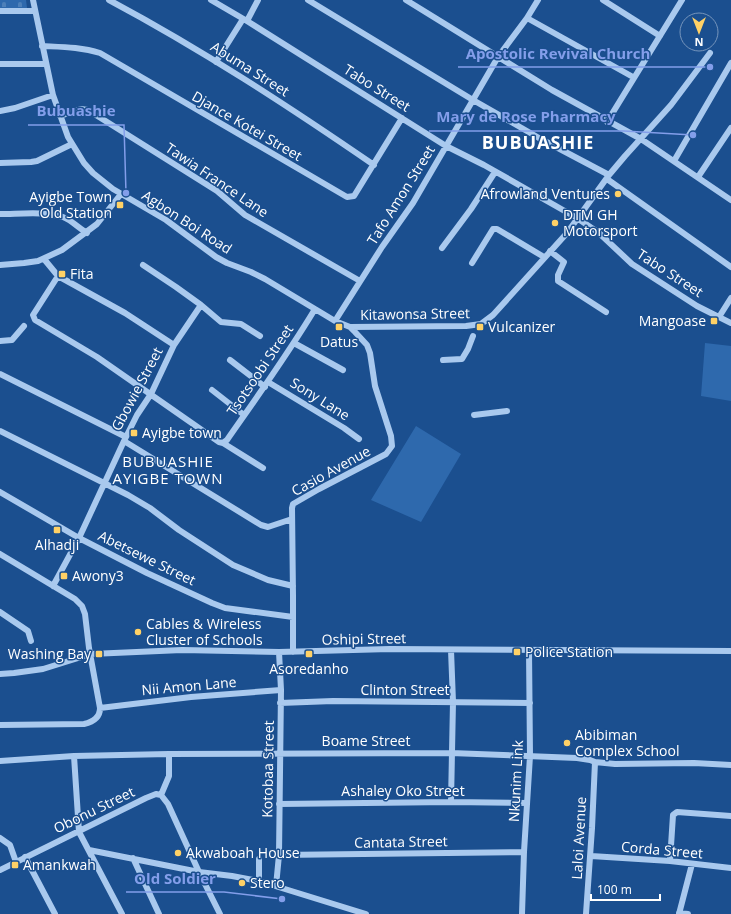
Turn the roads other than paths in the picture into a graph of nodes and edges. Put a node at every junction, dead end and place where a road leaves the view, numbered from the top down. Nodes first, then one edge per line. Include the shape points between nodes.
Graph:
1 (33, 0) edge
2 (109, 0) edge
3 (211, 0) edge
4 (258, 0) edge
5 (308, 0) edge
6 (406, 0) edge
7 (538, 0) edge
8 (603, 0) edge
9 (682, 0) edge
10 (0, 11) edge
11 (35, 11) junction
12 (527, 18) junction
13 (245, 20) junction
14 (660, 36) junction
15 (42, 46) junction
16 (710, 53) dead end
17 (498, 57) junction
18 (216, 62) junction
19 (731, 63) edge
20 (0, 64) edge
21 (46, 64) junction
22 (633, 77) junction
23 (53, 95) junction
24 (473, 100) junction
25 (0, 111) edge
26 (60, 116) junction
27 (402, 118) junction
28 (608, 122) junction
29 (731, 128) edge
30 (641, 139) junction
31 (72, 144) junction
32 (446, 146) junction
33 (674, 161) junction
34 (0, 163) edge
35 (374, 165) junction
36 (495, 172) junction
37 (608, 177) junction
38 (698, 177) junction
39 (121, 194) junction
40 (731, 200) edge
41 (0, 214) edge
42 (577, 218) junction
43 (87, 233) junction
44 (442, 248) dead end
45 (550, 251) junction
46 (544, 257) junction
47 (44, 259) junction
48 (472, 262) dead end
49 (0, 265) edge
50 (143, 265) dead end
51 (731, 267) edge
52 (58, 276) junction
53 (360, 281) junction
54 (731, 298) edge
55 (201, 305) junction
56 (315, 309) junction
57 (606, 312) dead end
58 (719, 317) junction
59 (335, 321) junction
60 (731, 323) edge
61 (24, 326) dead end
62 (350, 327) junction
63 (260, 336) dead end
64 (473, 336) dead end
65 (0, 341) edge
66 (294, 343) junction
67 (174, 345) junction
68 (230, 360) dead end
69 (443, 360) dead end
70 (344, 370) dead end
71 (0, 374) edge
72 (267, 384) junction
73 (212, 390) dead end
74 (151, 394) junction
75 (507, 411) dead end
76 (244, 415) junction
77 (474, 415) dead end
78 (0, 431) edge
79 (125, 439) junction
80 (359, 439) dead end
81 (223, 442) junction
82 (263, 468) dead end
83 (104, 483) junction
84 (0, 492) edge
85 (292, 519) junction
86 (79, 538) junction
87 (0, 554) edge
88 (53, 586) junction
89 (293, 586) junction
90 (0, 612) edge
91 (293, 617) junction
92 (31, 641) dead end
93 (451, 650) junction
94 (529, 650) junction
95 (731, 650) edge
96 (279, 652) junction
97 (292, 652) junction
98 (90, 654) junction
99 (0, 674) edge
100 (281, 690) junction
101 (453, 702) junction
102 (280, 703) junction
103 (530, 704) junction
104 (100, 708) junction
105 (0, 725) edge
106 (451, 753) junction
107 (169, 754) junction
108 (281, 754) junction
109 (74, 756) junction
110 (530, 756) junction
111 (0, 761) edge
112 (595, 762) junction
113 (731, 765) edge
114 (161, 796) junction
115 (451, 802) junction
116 (527, 803) junction
117 (279, 804) junction
118 (731, 816) edge
119 (79, 832) junction
120 (0, 838) edge
121 (89, 850) junction
122 (524, 852) junction
123 (279, 855) junction
124 (591, 856) junction
125 (25, 857) junction
126 (133, 858) junction
127 (259, 859) dead end
128 (670, 861) junction
129 (16, 862) junction
130 (692, 864) junction
131 (731, 868) edge
132 (0, 870) edge
133 (199, 872) junction
134 (259, 881) junction
135 (276, 886) junction
136 (679, 913) edge
137 (55, 914) edge
138 (122, 914) edge
139 (159, 914) edge
140 (220, 914) edge
141 (366, 914) edge
142 (522, 914) edge
143 (586, 914) edge
144 (688, 914) edge

1 - 11 street, Agbon Boi Road
2 - 18 street, Abuma Street
3 - 13 street, Tabo Street
4 - 13 street
5 - 24 street
6 - 17 street
7 - 12 street, Tafo Amon Street
8 - 14 street
9 - 14 street
10 - 11 street
11 - 15 street, Agbon Boi Road
12 - 17 street, Tafo Amon Street
12 - 22 street
13 - 18 street
13 - 27 street, Tabo Street
14 - 22 street
15 - 21 street, Agbon Boi Road
15 - 35 street, Djance Kotei Street via 74,47 100,53 345,197 354,196
16 - 30 street via 671,105
17 - 24 street, Tafo Amon Street
17 - 28 street
18 - 35 street, Abuma Street
19 - 33 street
20 - 21 street
21 - 23 street, Agbon Boi Road
22 - 28 street
23 - 25 street
23 - 26 street, Agbon Boi Road
24 - 32 street, Tafo Amon Street
24 - 37 street
26 - 31 street, Agbon Boi Road
26 - 53 street, Tawia France Lane via 85,109 94,113 217,191 245,215
27 - 32 street, Tabo Street
27 - 35 street, Djance Kotei Street
28 - 30 street
29 - 38 street
30 - 33 street
30 - 37 street
31 - 34 street via 37,161
31 - 39 street, Agbon Boi Road via 90,170
32 - 36 street, Tabo Street
32 - 53 street, Tafo Amon Street via 413,203
33 - 38 street
36 - 42 street, Tabo Street
36 - 44 street
37 - 42 street
37 - 51 street
38 - 40 street
39 - 43 street
39 - 56 street, Agbon Boi Road via 166,220 222,260 265,279
41 - 43 street via 58,216
42 - 45 street
42 - 58 street, Tabo Street via 599,233 632,264 697,306
43 - 47 street
45 - 46 street
45 - 57 street via 564,262 558,280
46 - 48 street via 493,229
46 - 62 street, Kitawonsa Street via 493,315 480,324
47 - 49 street
47 - 52 street, Gbowie Street
50 - 55 street
52 - 67 street, Gbowie Street via 125,313
52 - 74 street via 33,315 35,320
53 - 59 street, Tafo Amon Street
54 - 58 street
55 - 63 street via 221,322 241,324
55 - 67 street
56 - 59 street, Agbon Boi Road
56 - 66 street, Tsotsoobi Street
58 - 60 street, Tabo Street
59 - 62 street, Agbon Boi Road
61 - 65 street via 12,340
62 - 85 street, Casio Avenue via 367,345 370,353 375,386 392,446 386,454 298,500 293,504
64 - 69 street via 462,359
66 - 70 street
66 - 72 street, Tsotsoobi Street
67 - 74 street, Gbowie Street
68 - 72 street, Sony Lane
71 - 79 street
72 - 76 street, Tsotsoobi Street
72 - 80 street, Sony Lane
73 - 76 street
74 - 79 street, Gbowie Street
74 - 81 street via 219,442
75 - 77 street
76 - 81 street, Tsotsoobi Street
78 - 83 street
79 - 83 street, Gbowie Street
79 - 85 street via 261,525 268,527
81 - 82 street
83 - 86 street, Gbowie Street
83 - 89 street via 150,508 209,551 233,565 268,580
84 - 86 street, Abetsewe Street
85 - 89 street, Casio Avenue
86 - 88 street, Gbowie Street
86 - 91 street, Abetsewe Street via 147,573 218,605
87 - 88 street
88 - 98 street via 82,606 86,617
89 - 91 street, Casio Avenue
90 - 92 street via 28,631
91 - 97 street, Casio Avenue
93 - 94 street, Oshipi Street
93 - 97 street, Oshipi Street
93 - 101 street
94 - 95 street, Oshipi Street
94 - 103 street, Nkunim Link
96 - 97 street, Oshipi Street
96 - 98 street, Oshipi Street via 182,650
96 - 100 street, Kotobaa Street
98 - 99 street, Oshipi Street via 43,669
98 - 104 street
100 - 102 street, Kotobaa Street
100 - 104 street, Nii Amon Lane
101 - 102 street, Clinton Street
101 - 103 street, Clinton Street
101 - 106 street
102 - 108 street, Kotobaa Street
103 - 110 street, Nkunim Link
104 - 105 street via 94,722 84,724
106 - 108 street, Boame Street
106 - 110 street, Boame Street
106 - 115 street
107 - 108 street, Boame Street
107 - 109 street, Boame Street
107 - 114 street via 169,776
108 - 117 street, Kotobaa Street
109 - 111 street, Boame Street
109 - 119 street
110 - 112 street, Boame Street via 577,758
110 - 116 street, Nkunim Link
112 - 113 street, Boame Street
112 - 124 street, Laloi Avenue
114 - 119 street, Obonu Street via 156,794 146,798
114 - 133 street via 168,804
115 - 116 street, Ashaley Oko Street
115 - 117 street, Ashaley Oko Street
116 - 122 street, Nkunim Link
117 - 123 street, Kotobaa Street
118 - 128 street via 677,812 674,815
119 - 121 street
119 - 125 street, Obonu Street
120 - 129 street via 10,845
121 - 126 street
121 - 138 street
122 - 123 street, Cantata Street
122 - 142 street, Nkunim Link
123 - 135 street, Kotobaa Street
124 - 128 street, Corda Street
124 - 143 street, Laloi Avenue
125 - 129 street, Obonu Street
125 - 137 street
126 - 133 street
126 - 139 street
127 - 134 street
128 - 130 street, Corda Street
129 - 132 street, Obonu Street
130 - 131 street, Corda Street
130 - 136 street
133 - 134 street
133 - 140 street
134 - 135 street
135 - 141 street
136 - 144 street

